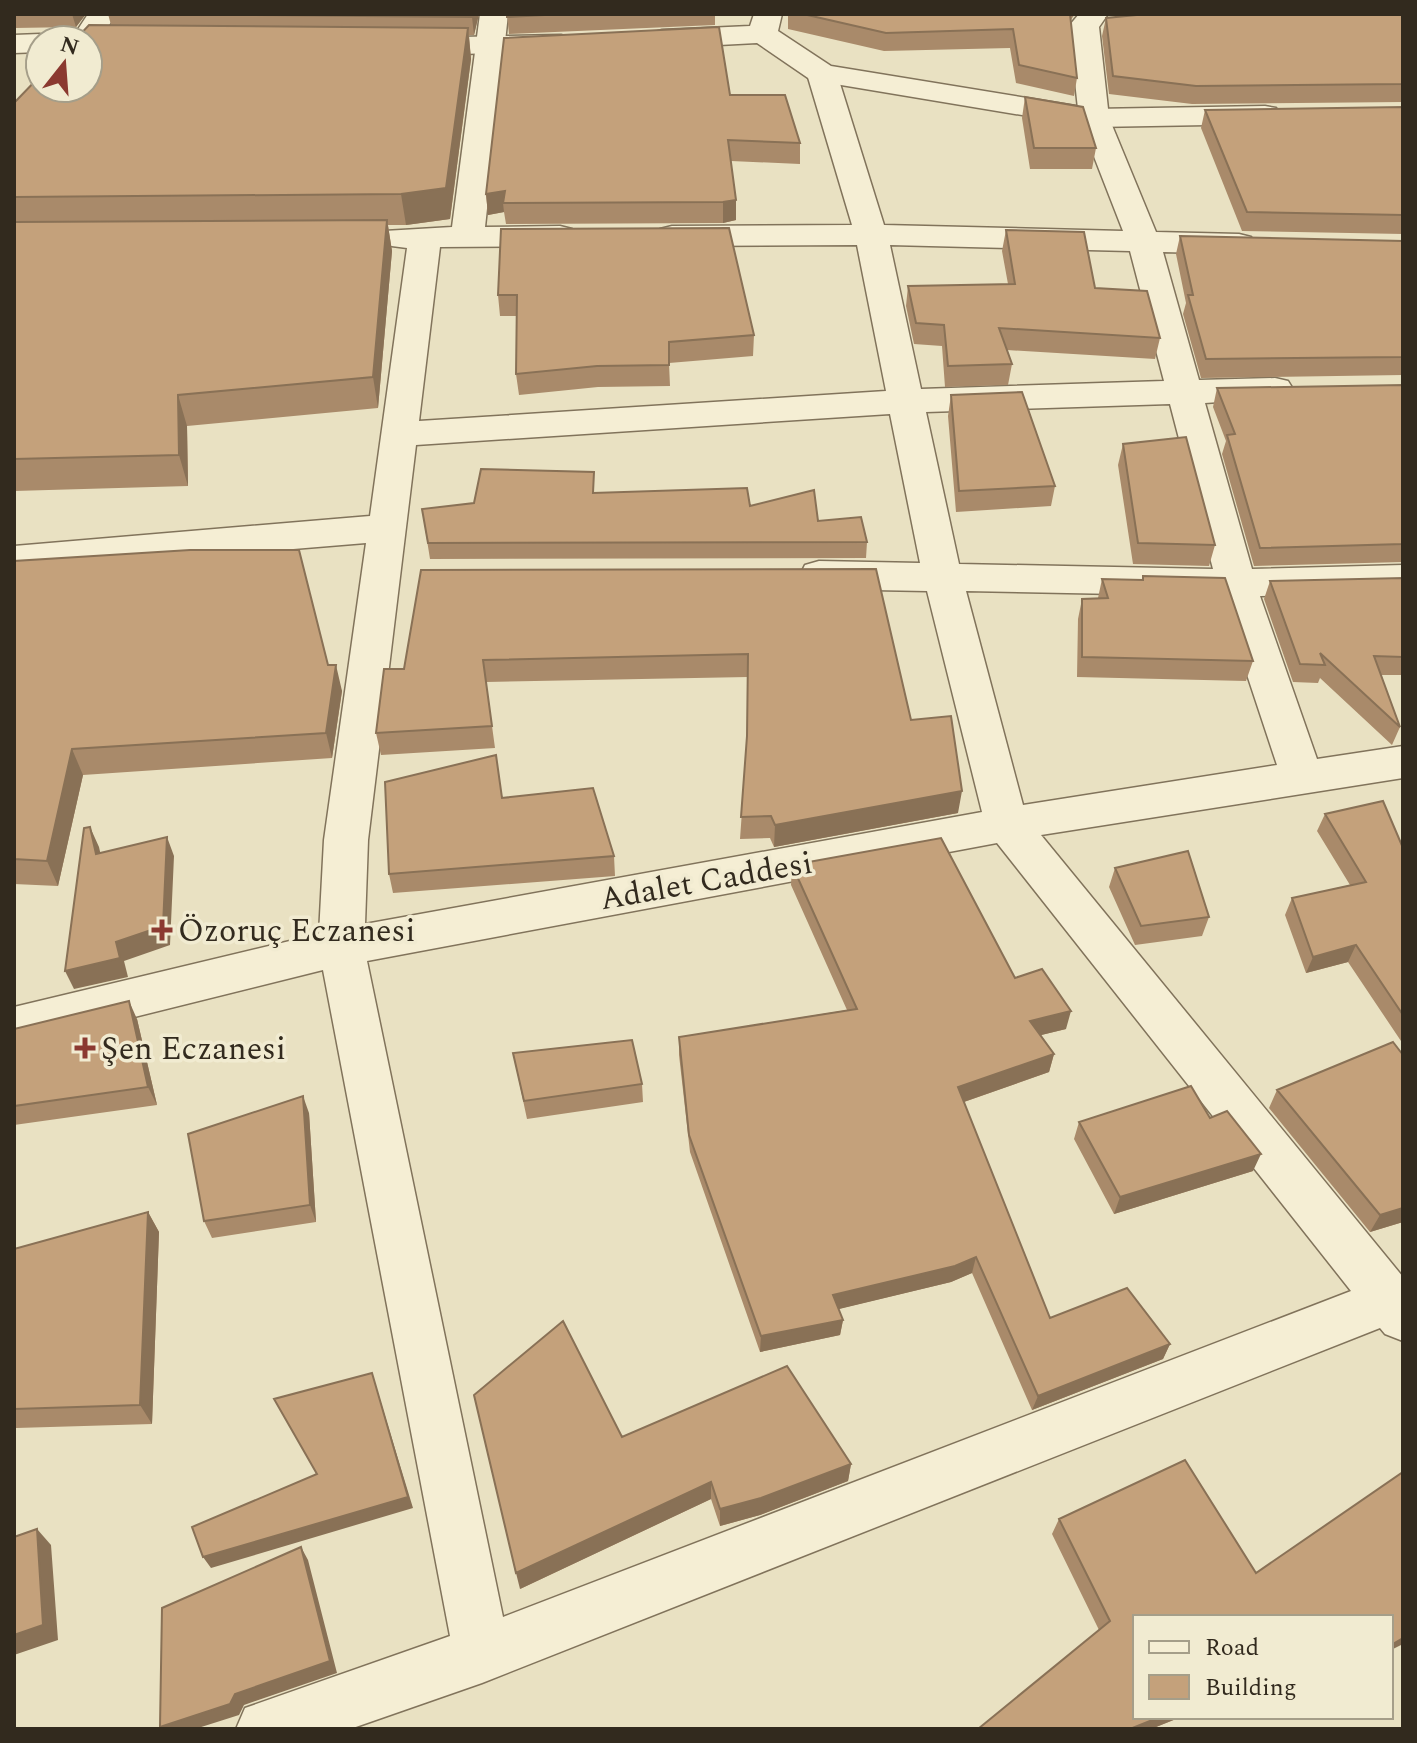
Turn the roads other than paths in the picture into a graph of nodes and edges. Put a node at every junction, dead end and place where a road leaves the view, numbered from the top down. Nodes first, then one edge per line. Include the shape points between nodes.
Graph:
1 (494, 14) edge
2 (1098, 21) edge
3 (765, 24) edge
4 (641, 40) edge
5 (104, 42) edge
6 (595, 42) edge
7 (119, 43) edge
8 (380, 46) edge
9 (488, 47) junction
10 (822, 74) junction
11 (1295, 115) edge
12 (1094, 118) junction
13 (871, 235) junction
14 (591, 236) edge
15 (638, 236) edge
16 (446, 237) junction
17 (362, 238) edge
18 (1144, 242) junction
19 (1264, 244) edge
20 (1309, 389) edge
21 (1183, 390) junction
22 (906, 401) junction
23 (399, 434) junction
24 (387, 528) junction
25 (14, 559) edge
26 (786, 575) edge
27 (942, 575) junction
28 (1403, 579) edge
29 (1236, 583) junction
30 (1403, 762) edge
31 (1302, 778) junction
32 (1007, 824) junction
33 (341, 947) junction
34 (14, 1027) edge
35 (1396, 1309) edge
36 (482, 1654) junction
37 (266, 1729) edge

1 - 9 street
2 - 12 street
3 - 4 street
3 - 10 street
5 - 7 street
6 - 9 street
8 - 9 street
9 - 16 street
10 - 12 street
10 - 13 street
11 - 12 street
12 - 18 street
13 - 15 street
13 - 18 street
13 - 22 street
14 - 16 street
16 - 17 street
16 - 23 street
18 - 19 street
18 - 21 street
20 - 21 street
21 - 22 street
21 - 29 street
22 - 23 street
22 - 27 street
23 - 24 street
24 - 25 street
24 - 33 street via 396,576 346,840
26 - 27 street
27 - 29 street
27 - 32 street
28 - 29 street
29 - 31 street
30 - 31 street, Adalet Caddesi
31 - 32 street, Adalet Caddesi
32 - 33 street, Adalet Caddesi
32 - 35 street
33 - 34 street, Adalet Caddesi
33 - 36 street
35 - 36 street
36 - 37 street

